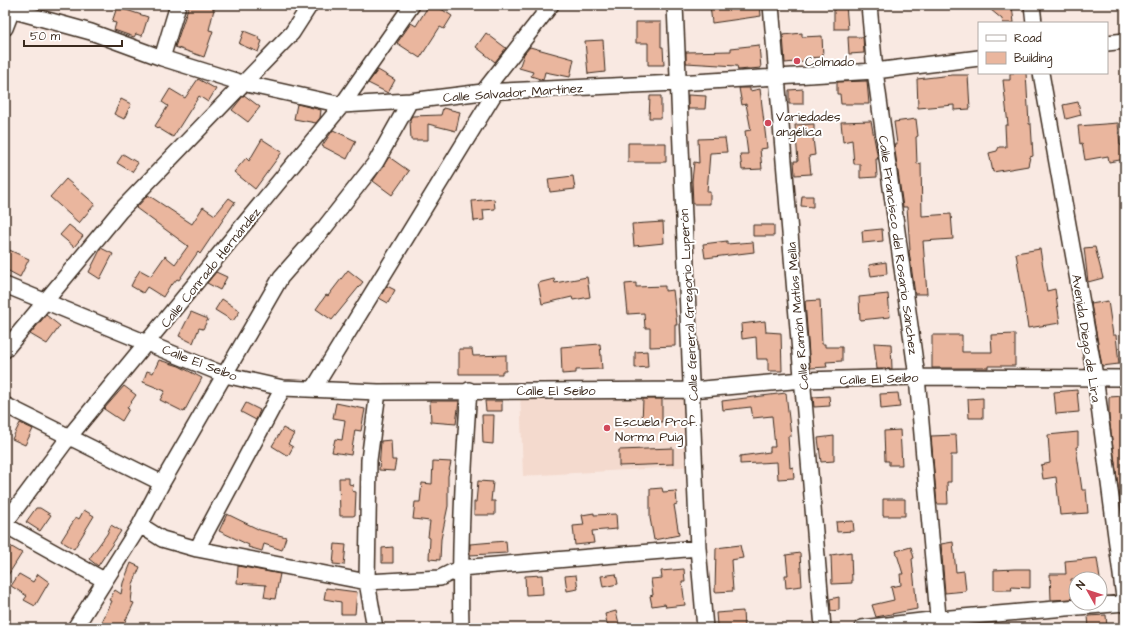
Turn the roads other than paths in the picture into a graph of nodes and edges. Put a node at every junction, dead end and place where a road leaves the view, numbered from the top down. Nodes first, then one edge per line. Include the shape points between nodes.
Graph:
1 (178, 5) edge
2 (310, 5) edge
3 (412, 5) edge
4 (551, 5) edge
5 (674, 5) edge
6 (770, 5) edge
7 (869, 5) edge
8 (1032, 5) edge
9 (13, 8) edge
10 (1034, 22) edge
11 (5, 28) edge
12 (1125, 41) edge
13 (1108, 43) edge
14 (162, 58) junction
15 (978, 58) edge
16 (875, 70) junction
17 (1041, 74) edge
18 (777, 76) junction
19 (242, 83) junction
20 (677, 83) junction
21 (490, 91) junction
22 (410, 101) junction
23 (342, 105) junction
24 (5, 285) edge
25 (45, 301) junction
26 (148, 342) junction
27 (5, 350) edge
28 (225, 375) junction
29 (1094, 376) junction
30 (917, 377) junction
31 (1125, 378) edge
32 (803, 380) junction
33 (283, 388) junction
34 (314, 388) junction
35 (469, 390) junction
36 (692, 390) junction
37 (378, 392) junction
38 (5, 405) edge
39 (69, 437) junction
40 (162, 483) junction
41 (5, 524) edge
42 (140, 525) junction
43 (698, 548) junction
44 (197, 549) junction
45 (460, 568) junction
46 (104, 580) junction
47 (367, 582) junction
48 (1125, 603) edge
49 (939, 623) edge
50 (75, 628) edge
51 (376, 628) edge
52 (461, 628) edge
53 (705, 628) edge
54 (823, 628) edge
55 (862, 628) edge

1 - 14 street
2 - 19 street via 292,33
3 - 23 street, Calle Conrado Hernández
4 - 21 street
5 - 20 street, Calle General Gregorio Luperón
6 - 18 street, Calle Ramón Matías Mella
7 - 16 street, Calle Francisco del Rosario Sánchez
8 - 10 street
9 - 11 street
9 - 14 street, Calle Salvador Martínez via 91,32
12 - 13 street
14 - 19 street, Calle Salvador Martínez
15 - 16 street, Calle Salvador Martínez
16 - 18 street, Calle Salvador Martínez
16 - 30 street, Calle Francisco del Rosario Sánchez
17 - 29 street, Avenida Diego de Lira
18 - 20 street, Calle Salvador Martínez
18 - 32 street, Calle Ramón Matías Mella
19 - 23 street, Calle Salvador Martínez
19 - 25 street via 120,210
20 - 21 street, Calle Salvador Martínez
20 - 36 street, Calle General Gregorio Luperón
21 - 22 street, Calle Salvador Martínez
21 - 34 street
22 - 23 street, Calle Salvador Martínez
22 - 28 street via 376,162 282,277
23 - 26 street, Calle Conrado Hernández
24 - 25 street, Calle El Seibo
25 - 26 street, Calle El Seibo
25 - 27 street
26 - 28 street, Calle El Seibo
26 - 39 street, Calle Conrado Hernández
28 - 33 street, Calle El Seibo
28 - 40 street
29 - 30 street, Calle El Seibo
29 - 31 street, Calle El Seibo
29 - 48 street, Avenida Diego de Lira
30 - 32 street, Calle El Seibo
30 - 49 street, Calle Francisco del Rosario Sánchez
32 - 36 street, Calle El Seibo
32 - 54 street, Calle Ramón Matías Mella
33 - 34 street, Calle El Seibo
33 - 44 street
34 - 37 street, Calle El Seibo
35 - 36 street, Calle El Seibo
35 - 37 street, Calle El Seibo
35 - 45 street
36 - 43 street, Calle General Gregorio Luperón
37 - 47 street via 369,460
38 - 39 street
39 - 40 street
39 - 41 street, Calle Conrado Hernández
40 - 42 street
41 - 46 street
42 - 44 street via 162,539
42 - 46 street
43 - 45 street
43 - 53 street, Calle General Gregorio Luperón
44 - 47 street
45 - 47 street via 440,578
45 - 52 street
46 - 50 street
47 - 51 street
48 - 49 street
49 - 55 street

